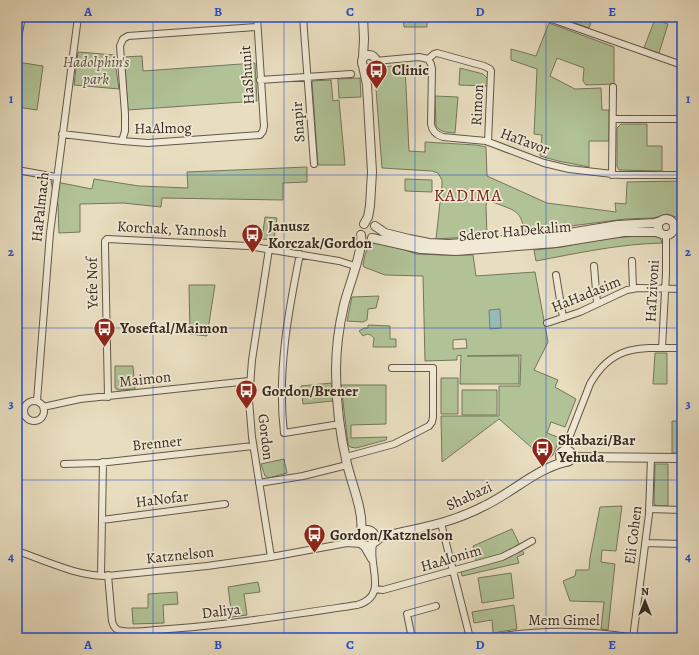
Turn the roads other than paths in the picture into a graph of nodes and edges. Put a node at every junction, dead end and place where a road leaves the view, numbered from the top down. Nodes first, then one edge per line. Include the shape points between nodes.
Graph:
1 (78, 17) edge
2 (257, 17) edge
3 (303, 17) edge
4 (363, 17) edge
5 (546, 17) edge
6 (20, 21) edge
7 (257, 27) junction
8 (364, 39) junction
9 (17, 43) edge
10 (428, 59) junction
11 (363, 61) junction
12 (374, 61) junction
13 (682, 66) edge
14 (351, 74) dead end
15 (307, 77) junction
16 (260, 80) junction
17 (367, 85) junction
18 (613, 87) dead end
19 (613, 119) junction
20 (682, 119) edge
21 (263, 132) joint
22 (62, 134) junction
23 (122, 142) junction
24 (488, 142) junction
25 (314, 164) dead end
26 (17, 170) edge
27 (612, 175) junction
28 (682, 175) edge
29 (56, 177) junction
30 (371, 204) junction
31 (661, 221) junction
32 (671, 221) junction
33 (364, 224) junction
34 (682, 224) edge
35 (375, 226) junction
36 (682, 231) edge
37 (667, 234) junction
38 (361, 235) junction
39 (371, 239) junction
40 (106, 240) joint
41 (361, 248) junction
42 (269, 249) junction
43 (300, 254) junction
44 (632, 261) dead end
45 (355, 266) junction
46 (594, 266) dead end
47 (556, 275) dead end
48 (633, 289) junction
49 (665, 289) junction
50 (682, 289) edge
51 (598, 303) junction
52 (563, 318) junction
53 (548, 323) dead end
54 (662, 348) junction
55 (682, 348) edge
56 (392, 368) dead end
57 (249, 381) junction
58 (108, 396) junction
59 (37, 401) junction
60 (43, 407) junction
61 (21, 416) edge
62 (340, 424) junction
63 (253, 446) junction
64 (566, 456) junction
65 (651, 458) junction
66 (682, 458) edge
67 (346, 461) junction
68 (102, 462) junction
69 (64, 464) dead end
70 (259, 484) junction
71 (225, 504) dead end
72 (649, 510) junction
73 (682, 510) edge
74 (360, 512) junction
75 (102, 520) junction
76 (441, 523) junction
77 (371, 531) junction
78 (360, 534) junction
79 (391, 535) junction
80 (532, 541) dead end
81 (347, 543) junction
82 (374, 543) junction
83 (645, 543) junction
84 (362, 544) junction
85 (682, 544) edge
86 (17, 551) edge
87 (271, 557) junction
88 (372, 561) junction
89 (453, 571) junction
90 (108, 575) junction
91 (101, 576) junction
92 (375, 589) junction
93 (436, 606) dead end
94 (412, 638) edge
95 (470, 638) edge
96 (492, 638) edge
97 (634, 638) edge

1 - 22 street, HaPalmach
2 - 7 street, HaShunit
3 - 15 street, Snapir
4 - 8 street
5 - 13 street
6 - 9 street
7 - 16 street, HaShunit
7 - 23 street via 128,36 122,39 120,42 125,118
8 - 11 street
8 - 12 street
10 - 12 street, Rimon via 419,57
10 - 24 street, HaTavor via 432,66 431,121 434,131 443,137
10 - 24 street, Rimon via 437,54 490,69
11 - 12 street via 368,55
11 - 12 street via 368,68
11 - 17 street
12 - 17 street
14 - 15 street
15 - 16 street
15 - 25 street, Snapir
16 - 21 street, HaShunit
17 - 30 street
18 - 19 street
19 - 20 street
19 - 27 street
21 - 23 street, HaAlmog via 255,136 162,143
22 - 23 street, HaAlmog
22 - 29 street, HaPalmach
24 - 27 street, HaTavor via 549,164
26 - 29 street
27 - 28 street, HaTavor
29 - 59 street, HaPalmach
30 - 33 street
30 - 35 street
31 - 32 street, Sderot HaDekalim
31 - 35 street, Sderot HaDekalim via 652,224 607,226 550,236 455,243 416,241 385,233
31 - 37 street via 658,227
32 - 34 street, Sderot HaDekalim
32 - 37 street via 674,226
33 - 35 street via 370,223
33 - 38 street via 360,230
35 - 39 street via 377,232
36 - 37 street, Sderot HaDekalim
37 - 39 street, Sderot HaDekalim via 652,231 624,232 556,243 456,251 421,249
37 - 49 street, HaTzivoni
38 - 39 street
38 - 41 street
39 - 41 street
40 - 42 street, Korchak, Yannosh via 240,245
40 - 58 street, Yefe Nof
41 - 45 street
42 - 43 street, Korchak, Yannosh
42 - 57 street, Gordon
43 - 45 street, Korchak, Yannosh
43 - 62 street via 283,364 284,433
44 - 48 street
45 - 62 street via 338,343 336,381
46 - 51 street
47 - 52 street
48 - 49 street, HaHadasim
48 - 51 street, HaHadasim
49 - 50 street, HaHadasim
49 - 54 street, HaTzivoni
51 - 52 street, HaHadasim
52 - 53 street, HaHadasim
54 - 55 street
54 - 64 street via 629,351 613,357 601,368 586,394 567,443
56 - 67 street via 433,368 433,421 394,444
57 - 58 street, Maimon
57 - 63 street, Gordon
58 - 60 street, Maimon
59 - 60 street
59 - 61 street via 26,404
60 - 61 street via 43,415 38,420
62 - 67 street
63 - 68 street, Brenner
63 - 70 street, Gordon
64 - 65 street
64 - 76 street, Shabazi via 552,467 485,506
65 - 66 street
65 - 72 street, Eli Cohen
67 - 70 street via 304,476
67 - 74 street
68 - 69 street, Brenner
68 - 75 street
70 - 87 street, Gordon
71 - 75 street, HaNofar
72 - 73 street
72 - 83 street, Eli Cohen
74 - 77 street
74 - 78 street
75 - 91 street
76 - 79 street, Shabazi
76 - 89 street
77 - 78 street via 366,529
77 - 79 street, Shabazi
77 - 82 street via 376,536
78 - 81 street, Katznelson
78 - 84 street
79 - 82 street, Shabazi via 381,537
80 - 89 street, HaAlonim via 506,555
81 - 84 street, Katznelson
81 - 87 street, Katznelson
82 - 84 street via 368,546
82 - 88 street
83 - 85 street
83 - 97 street, Eli Cohen
84 - 88 street
86 - 91 street, Katznelson via 78,572
87 - 90 street, Katznelson
88 - 92 street
89 - 92 street, HaAlonim via 383,590
89 - 95 street
90 - 91 street, Katznelson
90 - 92 street, Daliya via 112,623 116,629 123,631 206,626 357,605 370,598
93 - 94 street via 407,614
96 - 97 street, Mem Gimel via 553,631 591,632

